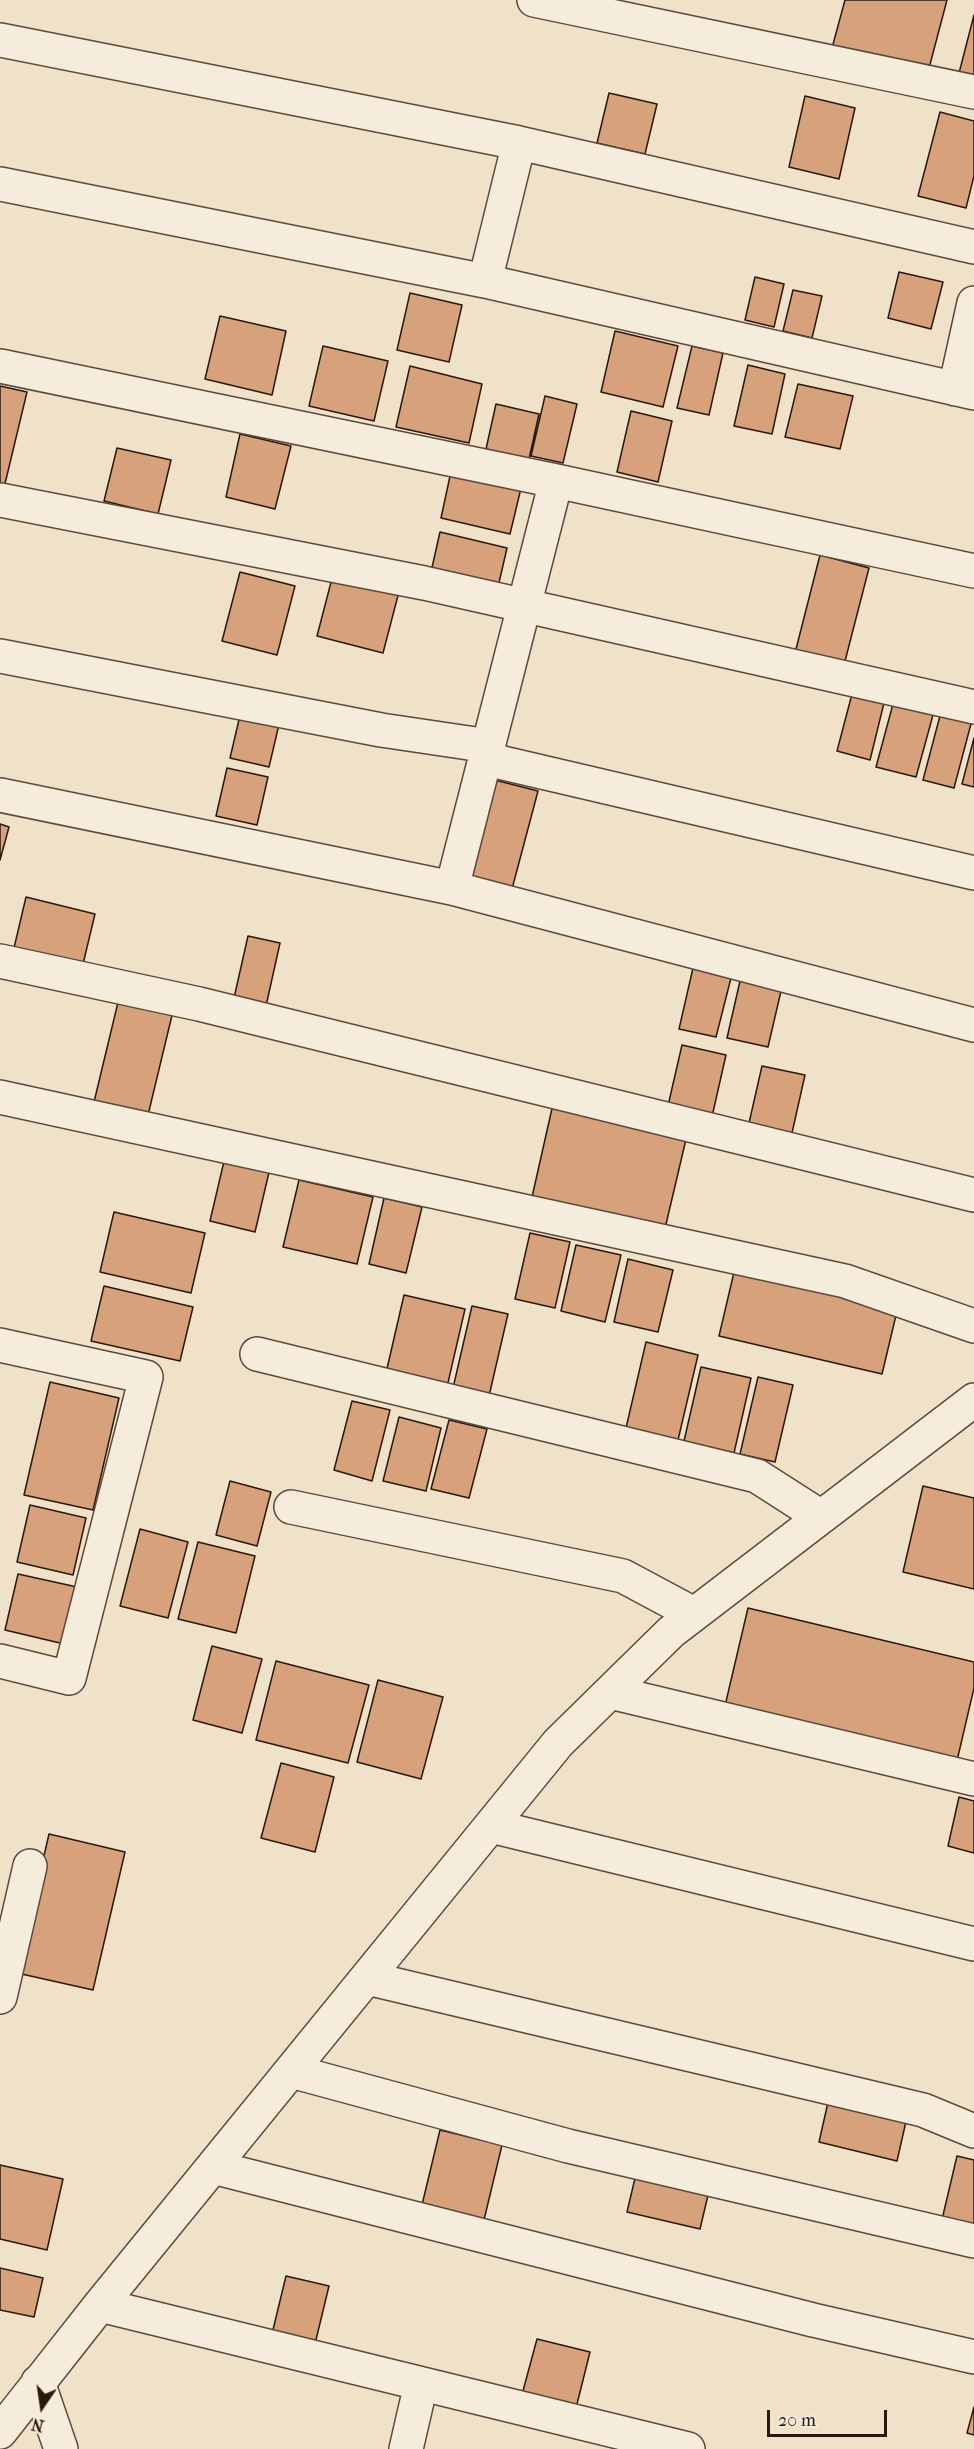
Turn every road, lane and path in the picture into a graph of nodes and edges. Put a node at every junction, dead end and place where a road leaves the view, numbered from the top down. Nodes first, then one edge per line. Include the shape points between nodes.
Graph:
1 (534, 0) edge
2 (0, 40) edge
3 (974, 92) edge
4 (519, 142) junction
5 (0, 184) edge
6 (974, 248) edge
7 (485, 281) junction
8 (974, 303) edge
9 (0, 366) edge
10 (965, 391) edge
11 (556, 481) junction
12 (0, 500) edge
13 (974, 572) edge
14 (524, 605) junction
15 (0, 656) edge
16 (974, 707) edge
17 (487, 753) junction
18 (0, 795) edge
19 (974, 873) edge
20 (453, 888) junction
21 (0, 961) edge
22 (974, 1025) edge
23 (0, 1097) edge
24 (974, 1195) edge
25 (974, 1326) edge
26 (0, 1346) edge
27 (257, 1354) dead end
28 (974, 1400) edge
29 (291, 1507) dead end
30 (821, 1517) junction
31 (694, 1614) junction
32 (0, 1661) edge
33 (610, 1692) junction
34 (974, 1779) edge
35 (491, 1826) junction
36 (30, 1866) dead end
37 (974, 1944) edge
38 (367, 1978) junction
39 (0, 1997) edge
40 (291, 2071) junction
41 (974, 2131) edge
42 (213, 2168) junction
43 (974, 2241) edge
44 (100, 2305) junction
45 (974, 2357) edge
46 (38, 2382) junction
47 (421, 2384) junction
48 (0, 2432) edge
49 (61, 2449) edge
50 (406, 2449) edge
51 (688, 2449) edge

1 - 3 street
2 - 4 street
4 - 6 street
4 - 7 street
5 - 7 street
7 - 10 street
8 - 10 street
9 - 11 street
11 - 13 street
11 - 14 street
12 - 14 street
14 - 16 street
14 - 17 street
15 - 17 street
17 - 19 street
17 - 20 street
18 - 20 street
20 - 22 street
21 - 24 street via 199,1004
23 - 25 street via 845,1281
26 - 32 street via 146,1377 69,1678
27 - 30 street via 758,1476
28 - 30 street
29 - 31 street via 623,1576
30 - 31 street
31 - 33 street
33 - 34 street
33 - 35 street via 558,1743
35 - 37 street
35 - 38 street
36 - 39 street
38 - 40 street
38 - 41 street via 923,2110
40 - 42 street
40 - 43 street via 568,2146
42 - 44 street
42 - 45 street
44 - 46 street
44 - 47 street
46 - 48 street
46 - 49 street
47 - 50 street
47 - 51 street

